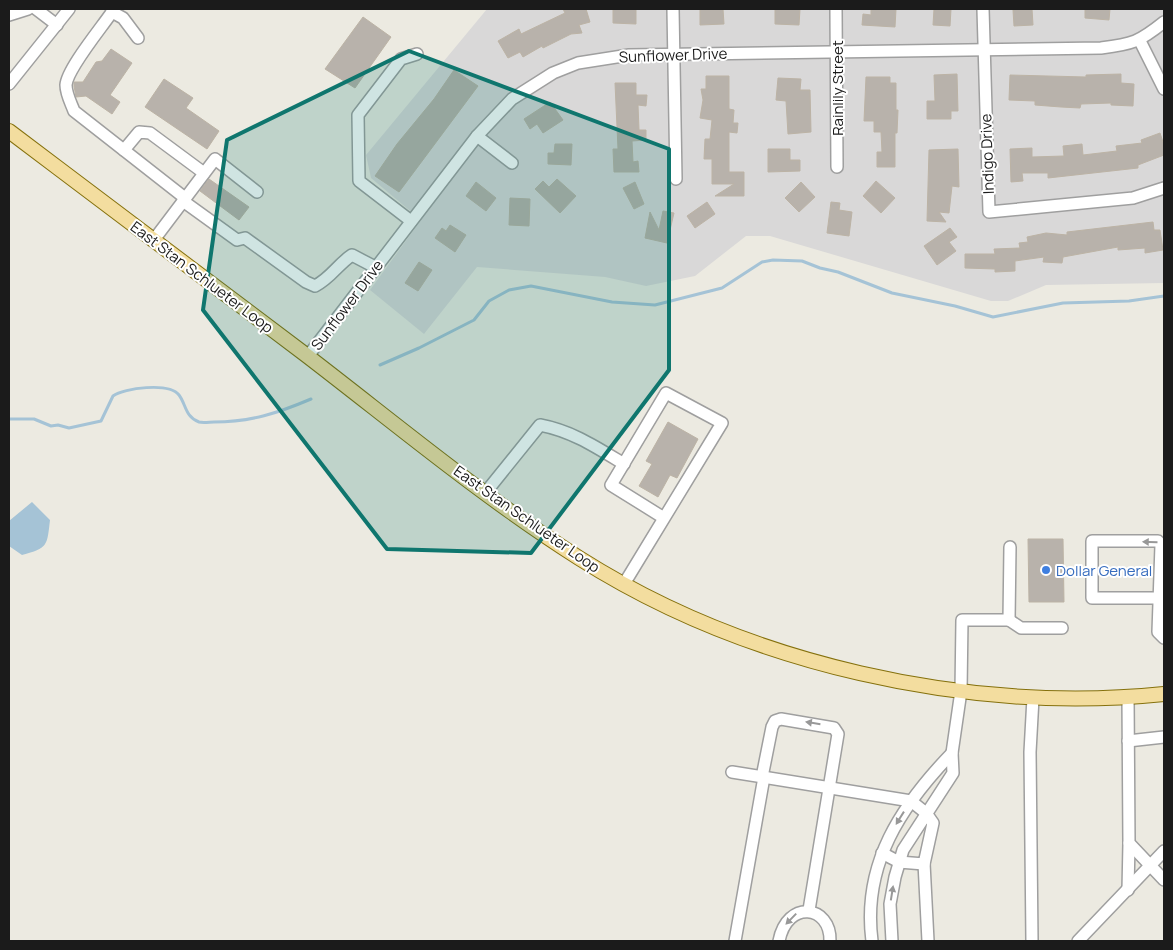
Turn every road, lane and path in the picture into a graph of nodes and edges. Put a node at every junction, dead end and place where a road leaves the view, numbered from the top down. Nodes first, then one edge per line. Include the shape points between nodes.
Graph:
1 (28, 9) edge
2 (36, 9) edge
3 (70, 9) edge
4 (673, 9) edge
5 (836, 9) edge
6 (983, 9) edge
7 (112, 10) edge
8 (9, 14) edge
9 (1164, 22) edge
10 (57, 25) junction
11 (138, 38) dead end
12 (1140, 41) junction
13 (983, 49) junction
14 (837, 50) junction
15 (417, 54) dead end
16 (674, 55) junction
17 (9, 84) edge
18 (1164, 89) edge
19 (9, 131) edge
20 (477, 136) junction
21 (124, 150) junction
22 (512, 163) dead end
23 (837, 167) dead end
24 (204, 173) junction
25 (676, 178) dead end
26 (1164, 188) edge
27 (257, 192) dead end
28 (184, 199) junction
29 (411, 221) junction
30 (153, 240) junction
31 (375, 267) junction
32 (308, 356) junction
33 (624, 464) junction
34 (486, 492) junction
35 (664, 518) junction
36 (1010, 547) dead end
37 (624, 584) junction
38 (1159, 598) junction
39 (1009, 620) junction
40 (1062, 628) dead end
41 (1164, 638) edge
42 (961, 691) junction
43 (1164, 694) edge
44 (1128, 697) junction
45 (1033, 698) junction
46 (1164, 737) edge
47 (1128, 741) junction
48 (952, 753) junction
49 (732, 772) dead end
50 (763, 777) junction
51 (830, 788) junction
52 (911, 801) junction
53 (926, 813) junction
54 (1129, 843) junction
55 (1164, 851) edge
56 (882, 853) junction
57 (899, 862) junction
58 (924, 863) junction
59 (1149, 866) junction
60 (1164, 880) edge
61 (1128, 890) junction
62 (809, 910) junction
63 (735, 941) edge
64 (778, 941) edge
65 (830, 941) edge
66 (872, 941) edge
67 (892, 941) edge
68 (928, 941) edge
69 (1032, 941) edge
70 (1078, 941) edge

1 - 8 street
2 - 10 street
3 - 10 street
4 - 16 street
5 - 14 street, Rainlily Street
6 - 13 street, Indigo Drive
7 - 11 street via 123,18
7 - 21 street via 66,84 74,111
9 - 12 street, Sunflower Drive
10 - 17 street
12 - 13 street, Sunflower Drive via 1101,48
12 - 18 street
13 - 14 street, Sunflower Drive
13 - 26 street, Indigo Drive via 989,212 1133,198
14 - 16 street, Sunflower Drive
14 - 23 street, Rainlily Street
15 - 29 street via 401,60 362,108 357,121 359,181
16 - 20 street, Sunflower Drive via 603,58 553,73 512,99
16 - 25 street
19 - 30 main road, East Stan Schlueter Loop
20 - 22 street
20 - 29 street, Sunflower Drive
21 - 24 street via 135,135 144,131
21 - 28 street
24 - 27 street via 215,159
24 - 28 street
28 - 30 street
28 - 31 street via 237,240 245,238 315,286 326,281 352,255
29 - 31 street, Sunflower Drive
30 - 32 main road, East Stan Schlueter Loop
31 - 32 street, Sunflower Drive
32 - 34 main road, East Stan Schlueter Loop
33 - 34 street via 561,428 540,425
33 - 35 street via 611,485
33 - 35 street via 666,393 722,423
34 - 37 main road, East Stan Schlueter Loop via 579,558
35 - 37 street
36 - 39 street
37 - 42 main road, East Stan Schlueter Loop via 675,609 796,656 856,674
38 -> 38 street via 1161,545 1158,541 1092,542 1092,598
38 - 41 street via 1158,632
39 - 40 street via 1021,628
39 - 42 street via 962,620
42 - 45 main road, East Stan Schlueter Loop
42 - 48 street
43 - 44 main road, East Stan Schlueter Loop
44 - 45 main road, East Stan Schlueter Loop
44 - 47 street
45 - 69 street via 1030,752
46 - 47 street
47 - 54 street
48 - 52 street
48 - 53 street via 953,773
49 - 50 street
50 - 51 street
51 -> 50 street via 838,734 834,728 781,718 772,727
50 - 63 street
51 - 52 street
51 - 62 street
52 - 53 street
52 -> 56 street
53 - 57 street
53 - 58 street via 933,823
54 - 59 street
54 - 61 street
55 - 59 street
56 - 57 street
56 - 66 street via 872,894
57 - 58 street
67 -> 57 street via 890,904
58 - 68 street
59 - 60 street
59 - 61 street
61 - 70 street
62 -> 64 street via 789,918
62 - 65 street via 828,927

